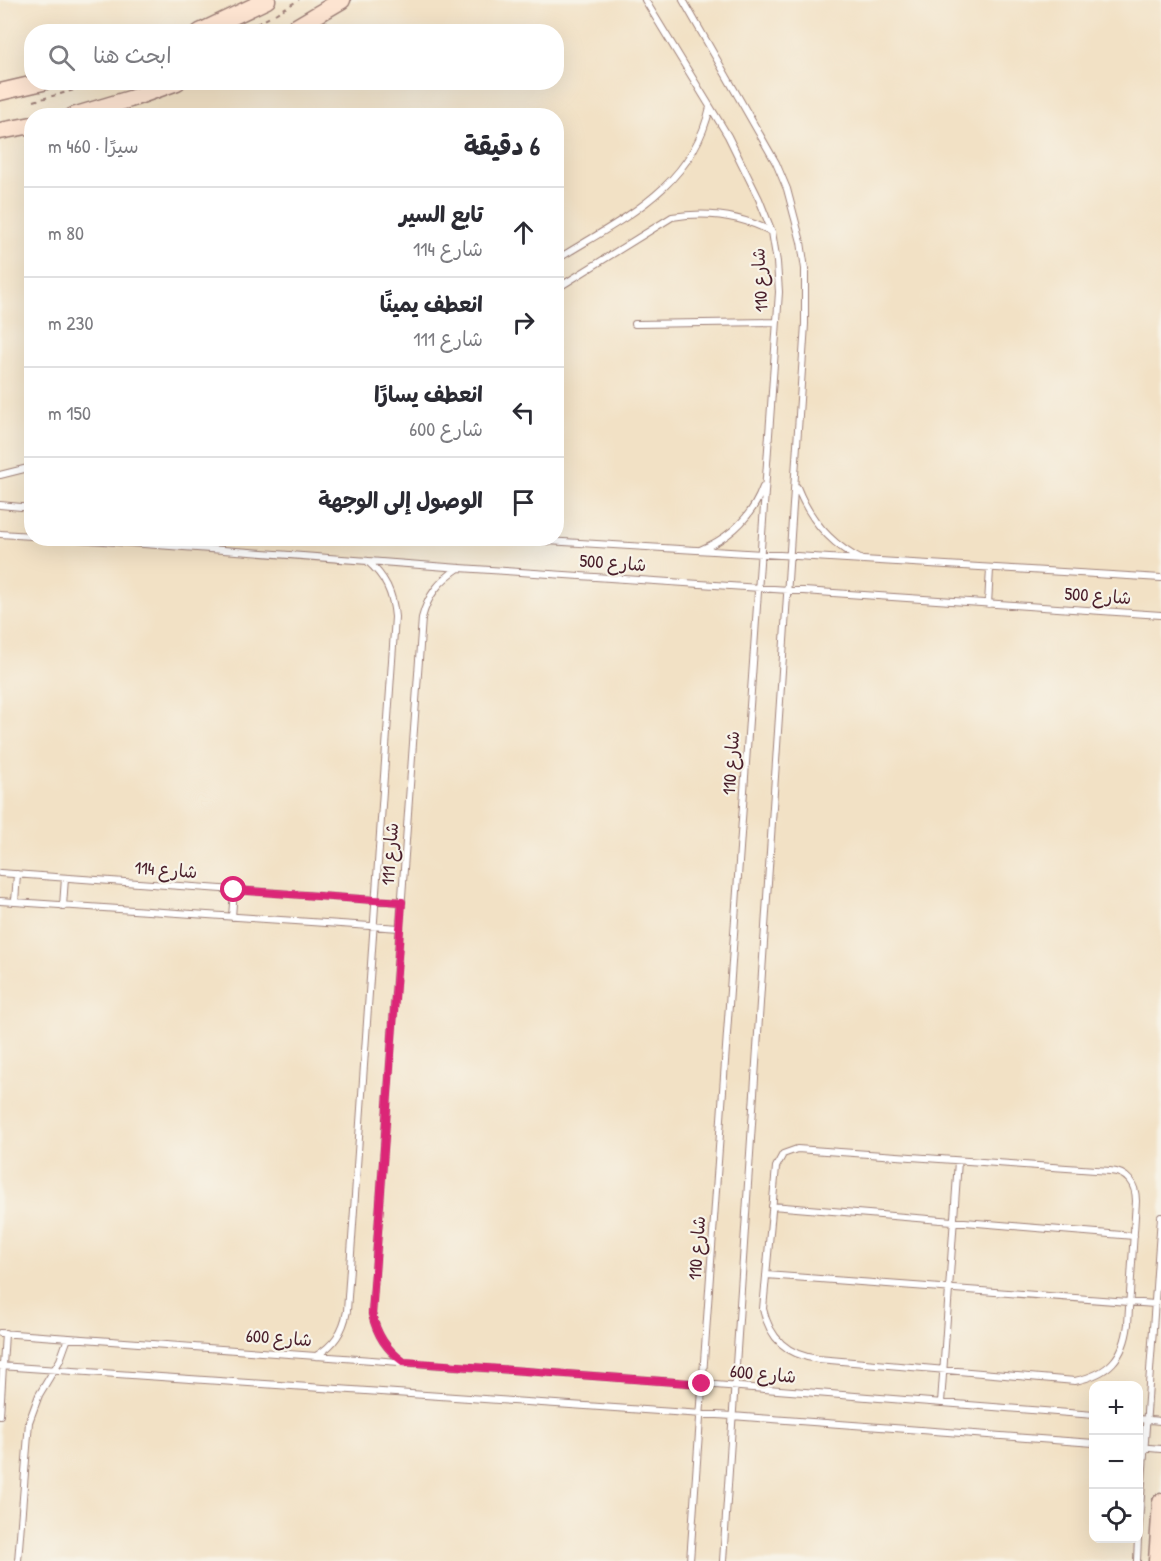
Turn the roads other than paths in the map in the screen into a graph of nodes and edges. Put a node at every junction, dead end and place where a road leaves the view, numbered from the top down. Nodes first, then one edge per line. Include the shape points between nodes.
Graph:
1 (267, 0) edge
2 (342, 0) edge
3 (645, 0) edge
4 (683, 0) edge
5 (217, 24) edge
6 (302, 24) edge
7 (24, 86) edge
8 (155, 90) edge
9 (0, 92) edge
10 (710, 106) junction
11 (100, 108) edge
12 (24, 126) edge
13 (0, 131) edge
14 (772, 232) junction
15 (564, 255) edge
16 (564, 284) edge
17 (777, 322) junction
18 (635, 324) dead end
19 (24, 469) edge
20 (0, 475) edge
21 (767, 478) junction
22 (795, 483) junction
23 (0, 505) edge
24 (24, 507) edge
25 (0, 534) edge
26 (24, 536) edge
27 (564, 542) edge
28 (168, 546) edge
29 (698, 551) junction
30 (761, 555) junction
31 (791, 557) junction
32 (366, 561) junction
33 (865, 561) junction
34 (460, 568) junction
35 (990, 568) junction
36 (1161, 578) edge
37 (759, 588) junction
38 (789, 590) junction
39 (988, 604) junction
40 (1161, 615) edge
41 (0, 873) edge
42 (16, 874) junction
43 (65, 878) junction
44 (234, 890) junction
45 (375, 900) junction
46 (0, 901) edge
47 (15, 902) junction
48 (402, 902) junction
49 (63, 906) junction
50 (232, 917) junction
51 (374, 927) junction
52 (400, 928) junction
53 (958, 1161) junction
54 (772, 1206) junction
55 (1161, 1217) edge
56 (954, 1221) junction
57 (1134, 1236) junction
58 (766, 1275) junction
59 (950, 1287) junction
60 (1129, 1302) junction
61 (1155, 1304) junction
62 (3, 1333) edge
63 (68, 1338) junction
64 (316, 1356) junction
65 (404, 1362) junction
66 (2, 1366) edge
67 (54, 1370) junction
68 (944, 1372) junction
69 (702, 1384) junction
70 (735, 1386) junction
71 (941, 1403) junction
72 (700, 1414) junction
73 (1089, 1415) edge
74 (0, 1416) edge
75 (732, 1416) junction
76 (1143, 1419) edge
77 (1147, 1419) junction
78 (1161, 1421) edge
79 (1089, 1443) edge
80 (1146, 1447) junction
81 (1161, 1449) edge
82 (1142, 1489) edge
83 (1161, 1502) edge
84 (1138, 1543) edge
85 (18, 1561) edge
86 (690, 1561) edge
87 (723, 1561) edge
88 (1137, 1561) edge
89 (1157, 1561) edge

1 - 5 street
2 - 6 street
3 - 10 lane, شارع 110
4 - 22 lane via 776,163 801,242 806,306
7 - 9 street
8 - 11 street
10 - 14 lane, شارع 110 via 744,168
10 - 15 lane via 696,148 669,184
12 - 13 street
14 - 16 lane via 724,215 672,217
14 - 17 lane, شارع 110 via 777,262
17 - 18 lane
17 - 21 lane, شارع 110
19 - 20 lane
21 - 29 lane via 742,523 721,540
21 - 30 lane, شارع 110
22 - 31 lane
22 - 33 lane via 821,530
23 - 24 lane
25 - 26 lane
27 - 29 lane, شارع 500
28 - 32 lane, شارع 500
29 - 30 lane, شارع 500
30 - 31 lane, شارع 500
30 - 37 lane, شارع 110
31 - 33 lane, شارع 500
31 - 38 lane
32 - 34 lane, شارع 500
32 - 45 lane, شارع 111 via 390,591 395,616
33 - 35 lane, شارع 500
34 - 37 lane, شارع 500
34 - 48 lane, شارع 111 via 431,594 422,618
35 - 36 lane, شارع 500
35 - 39 lane
37 - 38 lane, شارع 500
37 - 69 lane, شارع 110
38 - 39 lane, شارع 500
38 - 70 lane
39 - 40 lane, شارع 500
41 - 42 lane, شارع 114
42 - 43 lane, شارع 114
42 - 47 lane
43 - 44 lane, شارع 114
43 - 49 lane
44 - 45 lane, شارع 114
44 - 50 lane
45 - 48 lane, شارع 114
45 - 51 lane, شارع 111
46 - 47 lane
47 - 49 lane
48 - 52 lane, شارع 111
49 - 50 lane
50 - 51 lane
51 - 52 lane
51 - 64 lane, شارع 111 via 347,1311 334,1342
52 - 65 lane, شارع 111 via 372,1314 379,1336
53 - 54 lane via 792,1149 777,1162
53 - 56 lane
53 - 57 lane via 1121,1173 1135,1190
54 - 56 lane
54 - 58 lane
55 - 61 lane
56 - 57 lane
56 - 59 lane
57 - 60 lane
58 - 59 lane
58 - 68 lane via 766,1322 781,1345 792,1353 804,1358
59 - 60 lane
59 - 68 lane
60 - 61 lane
60 - 68 lane via 1121,1351 1113,1363 1089,1378 1075,1381
61 - 77 lane
62 - 63 lane, شارع 600
62 - 66 lane
63 - 64 lane, شارع 600
63 - 67 lane
64 - 65 lane, شارع 600
65 - 69 lane, شارع 600
66 - 67 lane
66 - 74 lane
67 - 72 lane
67 - 85 lane via 39,1395 28,1429
68 - 71 lane
69 - 70 lane, شارع 600
69 - 72 lane, شارع 110
70 - 71 lane, شارع 600
70 - 75 lane
71 - 73 lane, شارع 600
72 - 75 lane
72 - 86 lane, شارع 110
75 - 79 lane
75 - 87 lane
76 - 77 lane
77 - 78 lane
77 - 80 lane
80 - 81 lane
80 - 82 lane
83 - 89 street
84 - 88 lane

